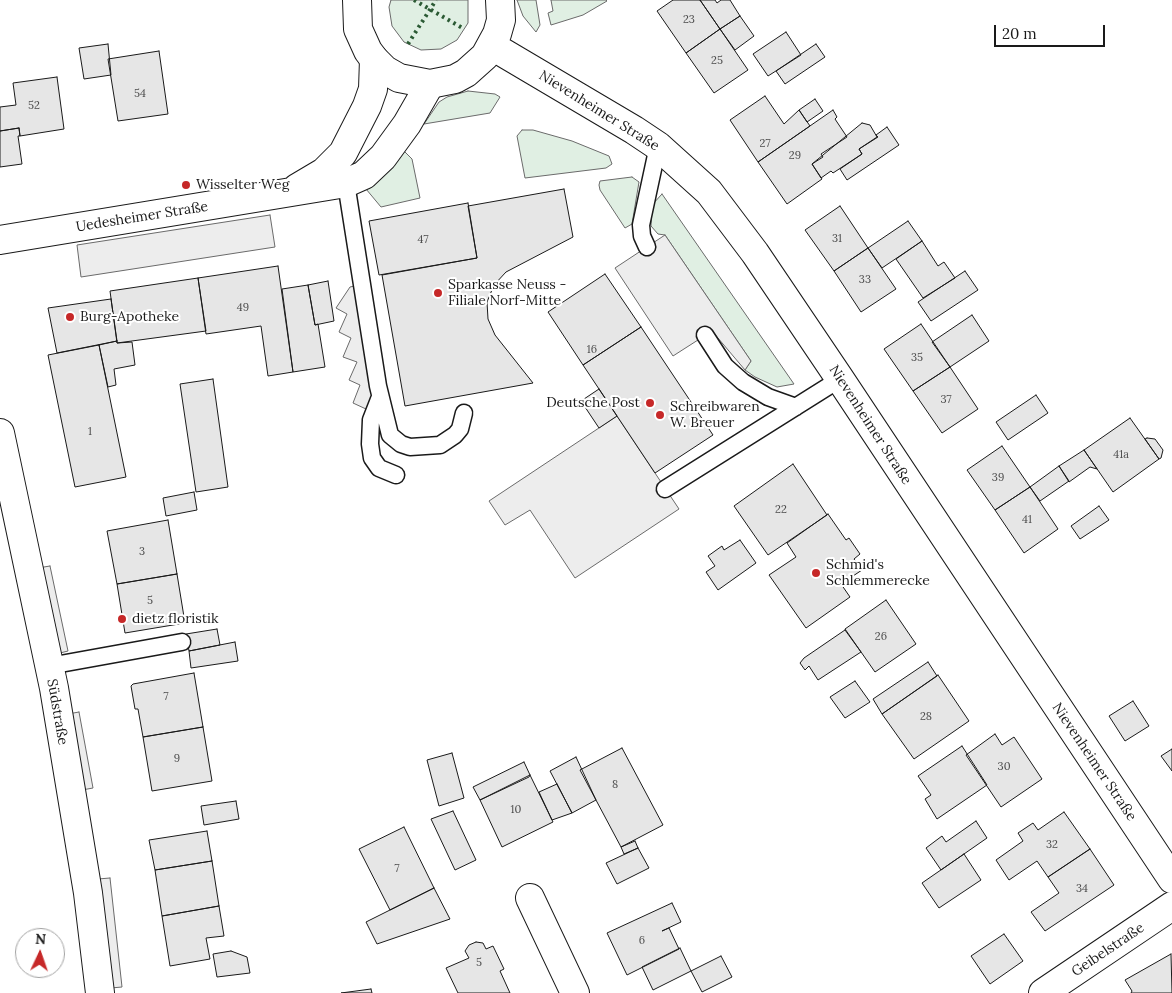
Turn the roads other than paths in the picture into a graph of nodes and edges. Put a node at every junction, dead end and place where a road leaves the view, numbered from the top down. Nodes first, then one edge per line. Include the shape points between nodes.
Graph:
1 (357, 0) edge
2 (500, 0) edge
3 (492, 46) junction
4 (374, 59) junction
5 (430, 84) junction
6 (658, 146) junction
7 (346, 183) junction
8 (285, 195) junction
9 (0, 240) edge
10 (647, 247) dead end
11 (705, 335) dead end
12 (840, 380) junction
13 (380, 398) junction
14 (796, 407) junction
15 (464, 413) dead end
16 (0, 433) edge
17 (396, 475) dead end
18 (665, 489) dead end
19 (182, 642) dead end
20 (49, 666) junction
21 (1168, 864) edge
22 (530, 898) dead end
23 (1172, 906) edge
24 (100, 993) edge
25 (575, 993) edge
26 (1043, 993) edge

1 - 4 street via 358,29
2 - 3 street via 500,20
3 - 5 street via 466,73 455,79
3 - 6 street, Nievenheimer Straße
4 - 5 street via 399,78
4 - 8 street, Uedesheimer Straße via 373,89 343,153 324,172
5 - 7 street, Uedesheimer Straße via 383,157 364,175
6 - 10 lane via 640,225
6 - 12 street, Nievenheimer Straße via 709,192 755,253
7 - 8 street, Uedesheimer Straße
7 - 13 lane
8 - 9 street, Uedesheimer Straße
11 - 14 lane via 726,366 743,382 768,397
12 - 14 lane
12 - 21 street, Nievenheimer Straße
13 - 15 lane via 390,434 410,447 432,447 448,441 460,429
13 - 17 lane via 370,420 372,458 379,468
14 - 18 lane
16 - 20 street, Südstraße
19 - 20 lane
20 - 24 street, Südstraße via 88,893
22 - 25 street
23 - 26 street, Geibelstraße

